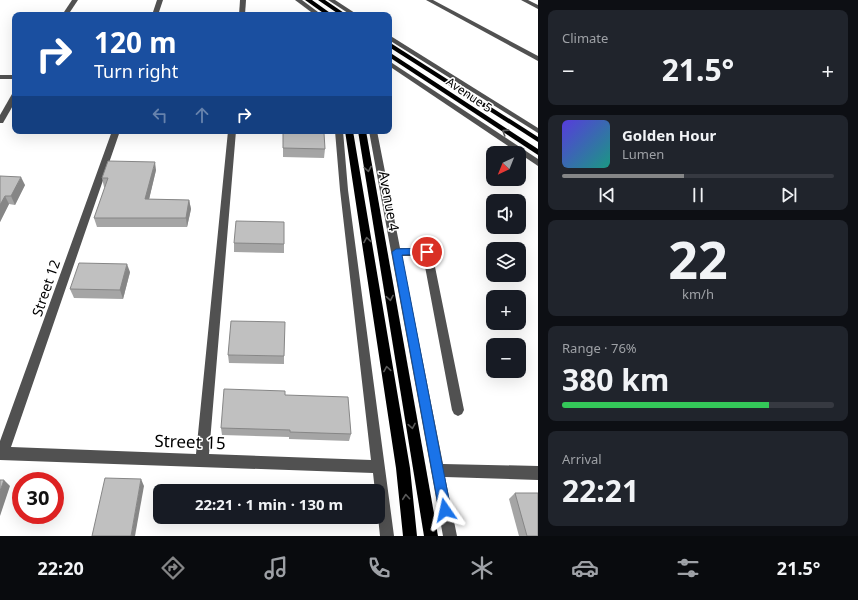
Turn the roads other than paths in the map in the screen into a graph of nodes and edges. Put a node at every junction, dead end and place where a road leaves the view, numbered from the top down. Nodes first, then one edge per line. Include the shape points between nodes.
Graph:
1 (75, 0) edge
2 (160, 0) edge
3 (243, 0) edge
4 (298, 0) edge
5 (308, 0) edge
6 (321, 0) edge
7 (331, 0) edge
8 (429, 0) edge
9 (524, 0) edge
10 (538, 7) edge
11 (67, 12) edge
12 (156, 12) edge
13 (242, 12) edge
14 (315, 12) edge
15 (326, 12) edge
16 (339, 12) edge
17 (350, 12) edge
18 (392, 39) edge
19 (392, 46) edge
20 (392, 56) edge
21 (538, 59) edge
22 (392, 65) edge
23 (0, 77) edge
24 (12, 77) edge
25 (12, 101) edge
26 (0, 121) edge
27 (538, 131) edge
28 (115, 134) edge
29 (232, 134) edge
30 (339, 134) edge
31 (349, 134) edge
32 (363, 134) edge
33 (375, 134) edge
34 (538, 140) edge
35 (538, 153) edge
36 (538, 163) edge
37 (396, 252) junction
38 (458, 410) dead end
39 (1, 454) edge
40 (202, 460) junction
41 (378, 467) junction
42 (437, 470) junction
43 (538, 473) edge
44 (387, 536) edge
45 (410, 536) edge
46 (431, 536) edge
47 (450, 536) edge

1 - 11 street
2 - 12 street
3 - 13 street
4 - 14 street
5 - 15 main road
6 - 16 main road
7 - 17 street
8 - 21 street
9 - 10 street
18 - 27 street
19 - 34 main road, Avenue 5
35 -> 20 main road, Avenue 5
22 - 36 street
23 - 24 street
25 - 26 street
28 - 39 street, Street 12
29 - 40 street
30 - 41 street
45 -> 31 main road, Avenue 4 via 404,468
32 -> 46 main road, Avenue 4
33 - 37 street
37 - 38 street via 427,252
37 - 42 street
39 - 40 street, Street 15
40 - 41 street, Street 15
41 - 44 street
42 - 43 street
42 - 47 street

